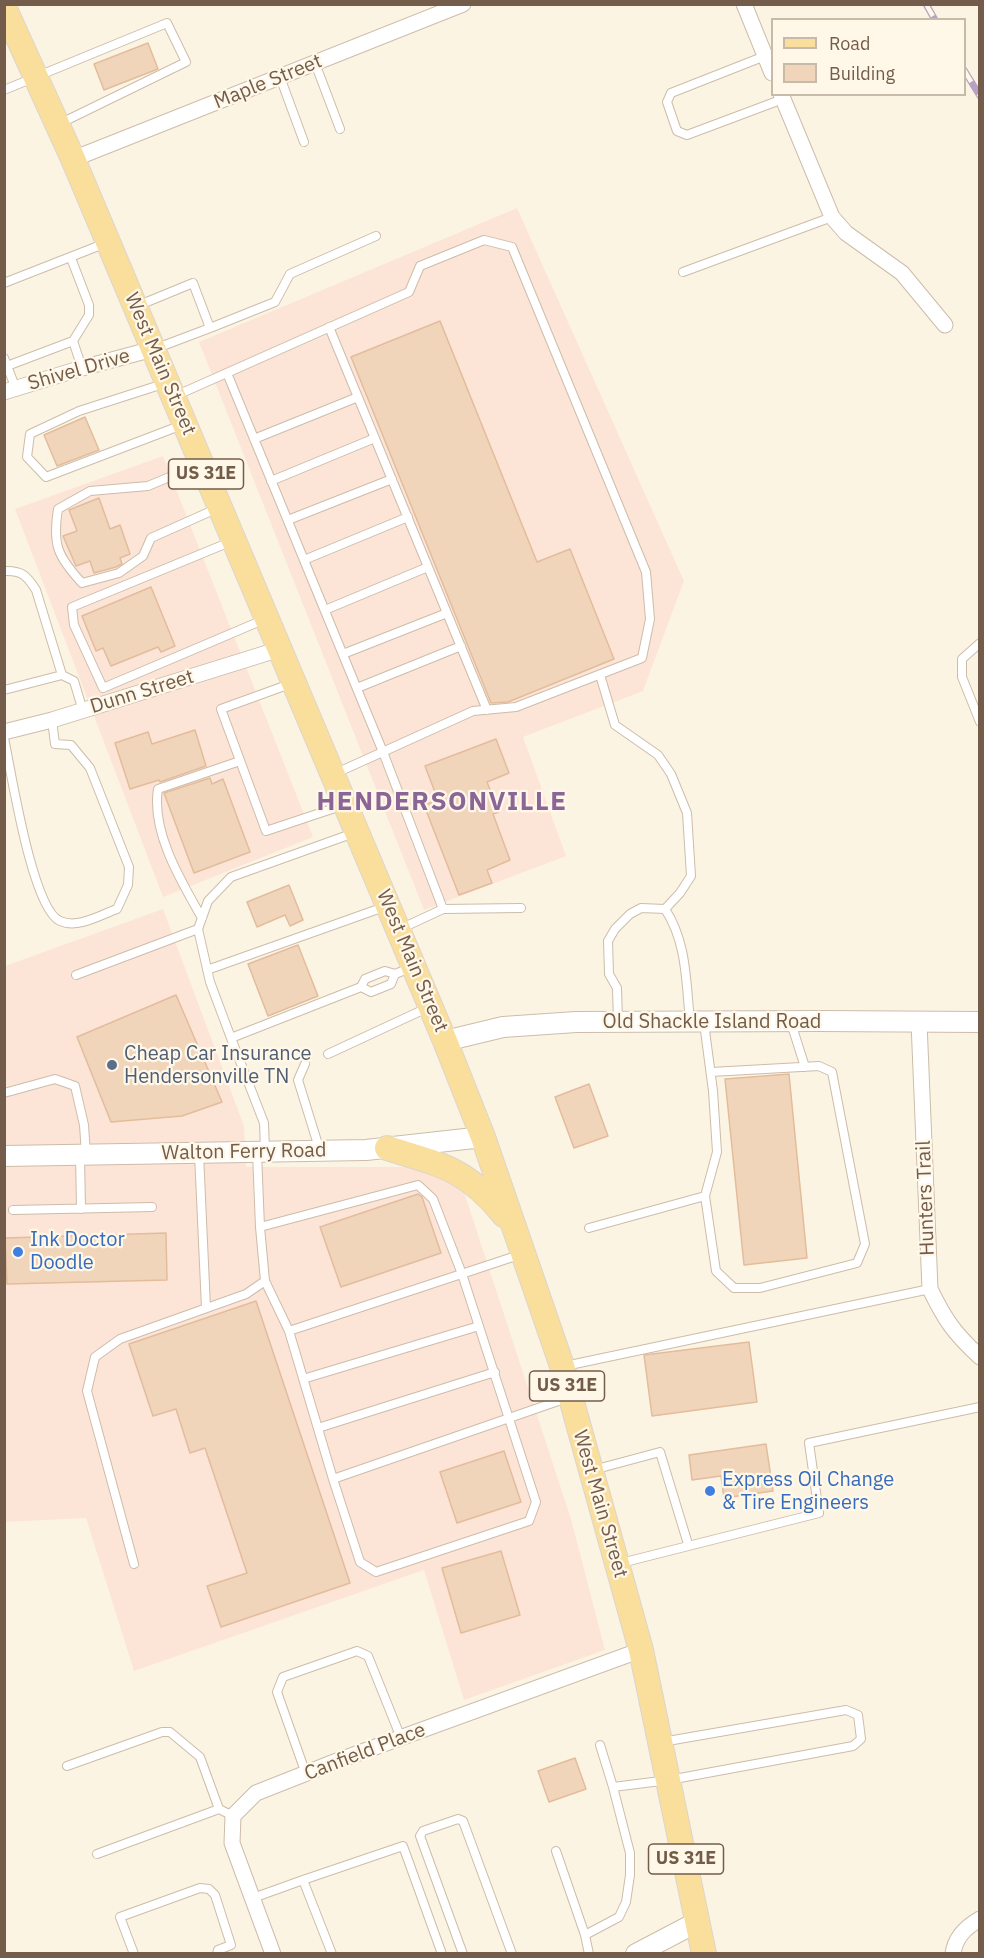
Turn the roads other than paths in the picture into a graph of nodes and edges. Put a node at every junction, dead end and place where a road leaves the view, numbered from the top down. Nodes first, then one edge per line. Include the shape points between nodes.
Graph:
1 (463, 4) edge
2 (744, 4) edge
3 (4, 7) edge
4 (765, 56) junction
5 (315, 63) junction
6 (771, 71) edge
7 (36, 77) junction
8 (280, 77) junction
9 (4, 90) edge
10 (782, 97) edge
11 (57, 125) junction
12 (340, 129) dead end
13 (304, 142) dead end
14 (73, 159) junction
15 (832, 217) junction
16 (376, 236) dead end
17 (108, 243) junction
18 (71, 258) junction
19 (683, 272) dead end
20 (4, 283) edge
21 (135, 306) junction
22 (945, 325) dead end
23 (329, 327) junction
24 (210, 328) junction
25 (73, 341) junction
26 (153, 349) junction
27 (6, 362) edge
28 (82, 368) junction
29 (227, 373) junction
30 (171, 390) junction
31 (10, 391) edge
32 (358, 397) junction
33 (185, 424) junction
34 (375, 438) junction
35 (254, 439) junction
36 (202, 464) junction
37 (392, 479) junction
38 (271, 481) junction
39 (220, 507) junction
40 (408, 517) junction
41 (288, 520) junction
42 (234, 540) junction
43 (304, 560) junction
44 (428, 567) junction
45 (4, 571) edge
46 (325, 610) junction
47 (447, 613) junction
48 (267, 618) junction
49 (980, 644) edge
50 (461, 646) junction
51 (280, 649) junction
52 (343, 654) junction
53 (62, 675) junction
54 (600, 675) junction
55 (294, 683) junction
56 (357, 688) junction
57 (4, 690) edge
58 (487, 710) junction
59 (83, 711) junction
60 (52, 720) junction
61 (980, 722) edge
62 (4, 732) edge
63 (4, 738) edge
64 (383, 752) junction
65 (240, 760) junction
66 (333, 774) junction
67 (345, 805) junction
68 (357, 832) junction
69 (388, 905) junction
70 (521, 908) dead end
71 (443, 909) junction
72 (665, 909) junction
73 (202, 918) junction
74 (198, 929) junction
75 (398, 930) junction
76 (207, 970) junction
77 (404, 970) junction
78 (76, 975) dead end
79 (361, 987) junction
80 (431, 1006) junction
81 (791, 1021) junction
82 (919, 1022) junction
83 (980, 1022) edge
84 (618, 1023) junction
85 (697, 1023) junction
86 (231, 1038) junction
87 (446, 1041) junction
88 (328, 1054) dead end
89 (305, 1064) dead end
90 (806, 1067) junction
91 (711, 1072) junction
92 (4, 1093) edge
93 (483, 1137) junction
94 (387, 1148) junction
95 (320, 1151) junction
96 (261, 1152) junction
97 (199, 1153) junction
98 (83, 1155) junction
99 (4, 1156) edge
100 (705, 1196) junction
101 (152, 1207) dead end
102 (81, 1209) junction
103 (13, 1210) dead end
104 (260, 1227) junction
105 (514, 1228) junction
106 (589, 1228) dead end
107 (523, 1254) junction
108 (462, 1274) junction
109 (265, 1281) junction
110 (930, 1289) junction
111 (206, 1308) junction
112 (479, 1326) junction
113 (289, 1331) junction
114 (980, 1358) edge
115 (562, 1366) junction
116 (495, 1372) junction
117 (303, 1379) junction
118 (570, 1397) junction
119 (980, 1407) edge
120 (510, 1418) junction
121 (318, 1428) junction
122 (591, 1471) junction
123 (333, 1479) junction
124 (688, 1545) junction
125 (134, 1564) dead end
126 (617, 1564) junction
127 (641, 1650) junction
128 (401, 1738) junction
129 (660, 1742) junction
130 (600, 1744) dead end
131 (67, 1766) dead end
132 (306, 1774) junction
133 (669, 1780) junction
134 (613, 1787) junction
135 (226, 1812) junction
136 (556, 1851) dead end
137 (96, 1854) dead end
138 (303, 1880) junction
139 (253, 1898) junction
140 (980, 1919) edge
141 (699, 1921) junction
142 (585, 1935) junction
143 (134, 1953) edge
144 (217, 1953) edge
145 (273, 1953) edge
146 (332, 1953) edge
147 (442, 1953) edge
148 (463, 1953) edge
149 (512, 1953) edge
150 (589, 1953) edge
151 (636, 1953) edge
152 (705, 1953) edge
153 (953, 1953) edge

1 - 5 street, Maple Street
2 - 4 street
3 - 7 main road, West Main Street / US 31E
4 - 6 street
4 - 10 lane via 670,93 668,102 677,131 687,135
5 - 8 street, Maple Street
5 - 12 lane
7 - 9 lane
7 - 11 main road, West Main Street / US 31E
7 - 11 lane via 167,23 186,62
8 - 13 lane
8 - 14 street, Maple Street
10 - 15 street
11 - 14 main road, West Main Street / US 31E
14 - 17 main road, West Main Street / US 31E
15 - 19 lane
15 - 22 street via 846,233 902,273
16 - 24 lane via 290,274 275,302
17 - 18 lane
17 - 21 main road, West Main Street / US 31E
18 - 20 lane
18 - 25 lane via 89,305 89,315
21 - 24 lane via 193,283
21 - 26 main road, West Main Street / US 31E
23 - 29 lane
23 - 32 lane
23 - 54 lane via 409,292 420,266 484,240 512,247 646,572 650,619 642,658
24 - 26 lane
25 - 27 lane
25 - 28 lane
26 - 28 street, Shivel Drive
26 - 30 main road, West Main Street / US 31E
27 - 31 lane
28 - 31 street, Shivel Drive
29 - 30 lane
29 - 35 lane
30 - 33 main road, West Main Street / US 31E
30 - 33 lane via 79,411 30,434 27,457 46,477
32 - 34 lane
32 - 35 lane
33 - 36 main road, West Main Street / US 31E
34 - 37 lane
34 - 38 lane
35 - 38 lane
36 - 39 main road, West Main Street / US 31E
36 - 39 lane via 148,486 90,491 58,509 54,532 63,562 82,583 120,573 143,556 151,538
37 - 40 lane
37 - 41 lane
38 - 41 lane
39 - 42 main road, West Main Street / US 31E
40 - 43 lane
40 - 44 lane
41 - 43 lane
42 - 48 main road, West Main Street / US 31E
42 - 48 lane via 72,607 75,625 103,688
43 - 46 lane
44 - 46 lane
44 - 47 lane
45 - 53 lane via 16,570 36,590
46 - 52 lane
47 - 50 lane
47 - 52 lane
48 - 51 main road, West Main Street / US 31E
49 - 61 lane via 962,658 962,677
50 - 56 lane
50 - 58 lane
51 - 55 main road, West Main Street / US 31E
51 - 59 street, Dunn Street
52 - 56 lane
53 - 57 lane
53 - 59 lane via 74,681
54 - 58 lane via 516,707
54 - 72 lane via 615,725 658,755 671,774 687,813 691,876
55 - 65 lane via 221,709
55 - 66 main road, West Main Street / US 31E
56 - 64 lane
58 - 64 lane via 473,711
59 - 60 street, Dunn Street
60 - 62 street, Dunn Street
60 - 63 lane via 55,744 71,745 90,768 129,867 128,885 117,909 81,923 59,921 48,911 33,874
64 - 66 lane
64 - 71 lane
65 - 67 lane via 266,831
65 - 73 lane via 158,789 155,805 162,832 180,879
66 - 67 main road, West Main Street / US 31E
67 - 68 main road, West Main Street / US 31E
68 - 69 main road, West Main Street / US 31E
68 - 73 lane via 231,877 208,901
69 - 75 main road, West Main Street / US 31E
69 - 76 lane
70 - 71 lane
71 - 75 lane
72 - 84 lane via 641,908 630,914 608,941 609,974 617,988
72 - 85 lane via 684,952
73 - 74 lane
74 - 76 lane
74 - 78 lane
75 - 77 main road, West Main Street / US 31E
76 - 86 lane
77 - 79 lane via 385,971 366,979
77 - 79 lane via 391,984 371,992
77 - 80 main road, West Main Street / US 31E
79 - 86 lane
80 - 87 main road, West Main Street / US 31E
80 - 88 lane
81 - 82 street, Old Shackle Island Road
81 - 85 street, Old Shackle Island Road
81 - 90 lane
82 - 83 street, Old Shackle Island Road
82 - 110 street, Hunters Trail
84 - 85 street, Old Shackle Island Road
84 - 87 street, Old Shackle Island Road via 503,1027
85 - 91 lane
86 - 96 lane via 264,1123
87 - 93 main road, West Main Street / US 31E
89 - 95 lane via 298,1080
90 - 91 lane
90 - 100 lane via 819,1066 832,1072 866,1244 857,1263 760,1288 734,1288 716,1271
91 - 100 lane via 717,1152
92 - 98 lane via 55,1079 75,1086 84,1125
93 - 94 street, Walton Ferry Road
93 - 105 main road, West Main Street / US 31E
94 - 95 street, Walton Ferry Road
94 - 105 main road via 440,1164 468,1178 489,1196
95 - 96 street, Walton Ferry Road
96 - 97 street, Walton Ferry Road
96 - 104 lane
97 - 98 street, Walton Ferry Road
97 - 111 lane
98 - 99 street, Walton Ferry Road
98 - 102 lane
100 - 106 lane
101 - 102 lane
102 - 103 lane
104 - 108 lane via 418,1185 433,1199
104 - 109 lane
105 - 107 main road, West Main Street / US 31E
107 - 108 lane
107 - 115 main road, West Main Street / US 31E
108 - 112 lane
108 - 113 lane
109 - 111 lane via 246,1294
109 - 113 lane
110 - 114 street, Hunters Trail via 946,1321
110 - 115 lane
111 - 125 lane via 120,1339 95,1357 87,1391
112 - 116 lane
112 - 117 lane
113 - 117 lane
115 - 118 main road, West Main Street / US 31E
116 - 120 lane
116 - 121 lane
117 - 121 lane
118 - 120 lane
118 - 122 main road, West Main Street / US 31E
119 - 124 lane via 809,1443 819,1513
120 - 123 lane
120 - 123 lane via 536,1502 529,1521 376,1572 360,1562
121 - 123 lane
122 - 124 lane via 660,1452
122 - 126 main road, West Main Street / US 31E
124 - 126 lane
126 - 127 main road, West Main Street / US 31E
127 - 128 street, Canfield Place
127 - 129 main road, West Main Street / US 31E
128 - 132 street, Canfield Place
128 - 132 lane via 368,1656 357,1651 283,1677 277,1692
129 - 133 main road, West Main Street / US 31E
129 - 133 lane via 846,1710 858,1715 861,1739 853,1746
130 - 134 lane
131 - 135 lane via 170,1732 200,1757
132 - 135 street, Canfield Place via 256,1793
133 - 134 lane
133 - 141 main road, West Main Street / US 31E
134 - 142 lane via 630,1853 626,1902 619,1917
135 - 137 lane
135 - 139 street via 232,1842
136 - 142 lane
138 - 139 lane
138 - 146 lane
138 - 147 lane via 403,1846
139 - 145 street
140 - 153 street via 964,1928
141 - 151 street
141 - 152 main road, West Main Street / US 31E
142 - 150 lane
143 - 144 lane via 120,1917 200,1888 209,1889 214,1895 231,1944
148 - 149 lane via 420,1836 423,1831 458,1818 463,1821

